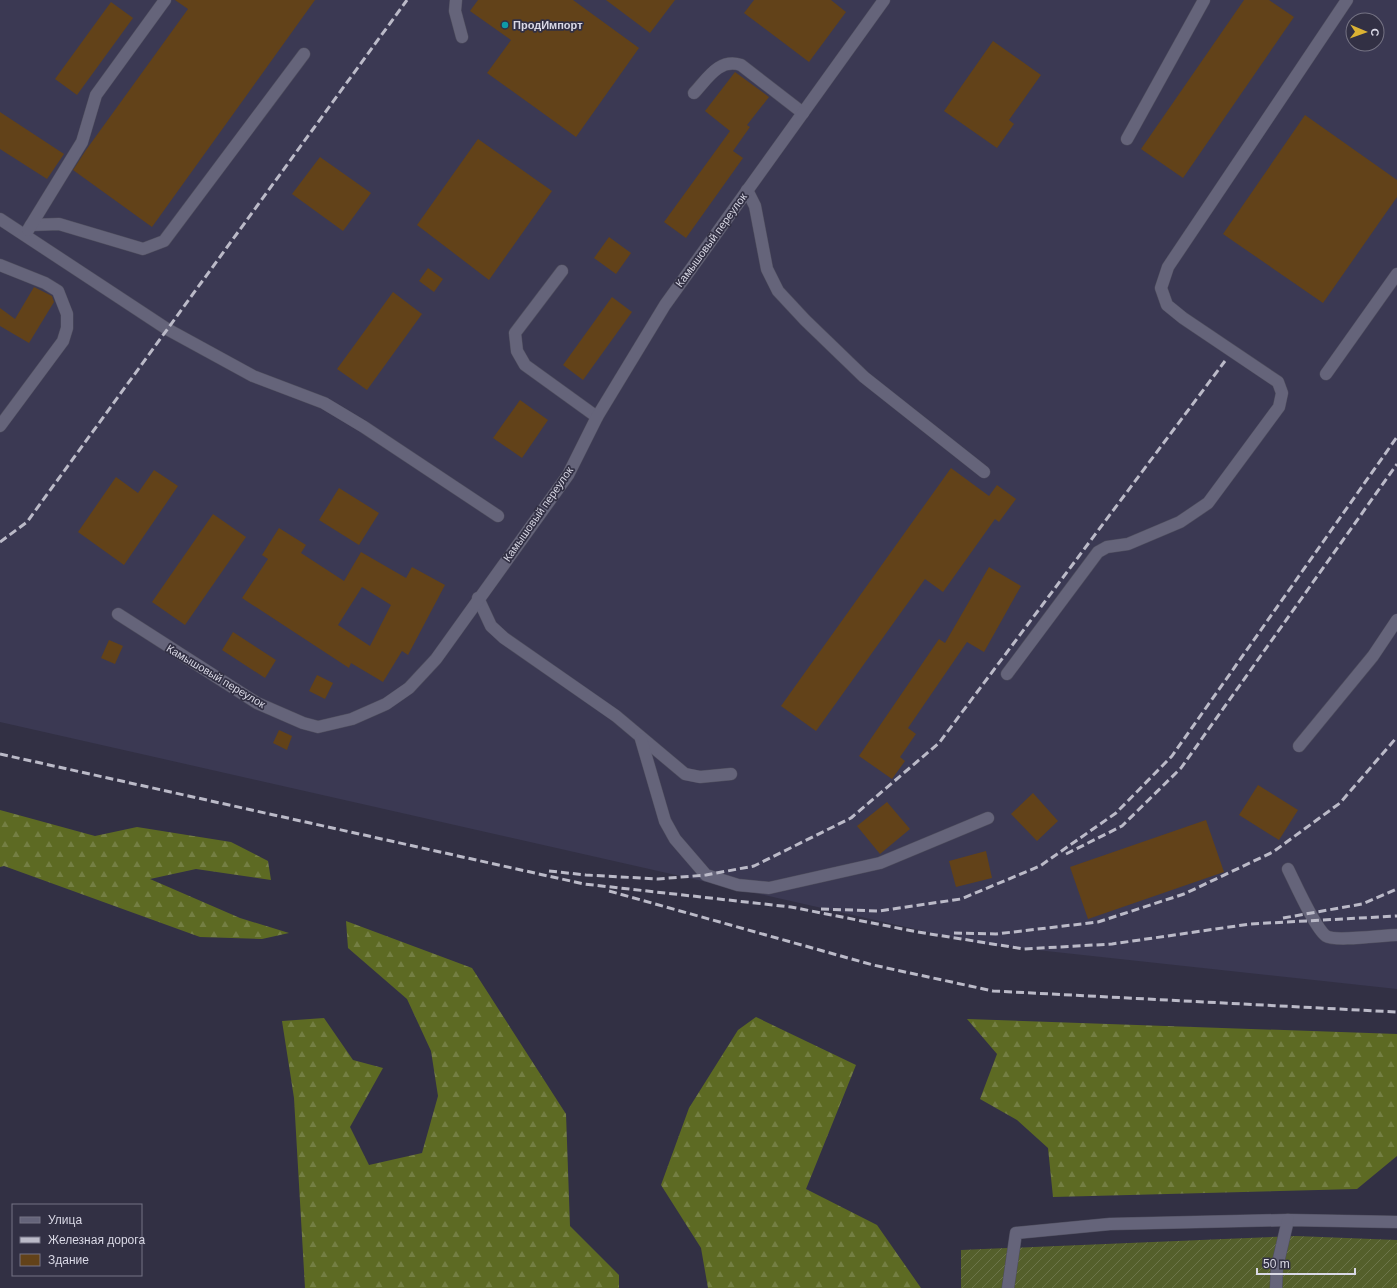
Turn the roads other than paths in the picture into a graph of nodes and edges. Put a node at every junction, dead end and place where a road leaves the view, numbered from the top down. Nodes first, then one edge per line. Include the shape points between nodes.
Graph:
1 (165, 0) edge
2 (456, 0) edge
3 (884, 0) edge
4 (1204, 0) edge
5 (1347, 0) edge
6 (462, 37) dead end
7 (304, 54) dead end
8 (694, 93) dead end
9 (803, 113) junction
10 (1127, 139) dead end
11 (747, 190) junction
12 (0, 219) edge
13 (28, 230) junction
14 (0, 265) edge
15 (562, 271) dead end
16 (1397, 274) edge
17 (1326, 374) dead end
18 (597, 417) junction
19 (0, 426) edge
20 (984, 472) dead end
21 (498, 516) dead end
22 (478, 598) junction
23 (118, 614) dead end
24 (1397, 620) edge
25 (1007, 674) dead end
26 (641, 739) junction
27 (1299, 746) dead end
28 (731, 774) dead end
29 (988, 818) dead end
30 (1288, 869) dead end
31 (1397, 934) edge
32 (1288, 1220) junction
33 (1397, 1222) edge
34 (1008, 1288) edge
35 (1276, 1288) edge

1 - 13 street via 96,95 82,142
2 - 6 street via 455,11
3 - 9 street, Камышовый переулок
4 - 10 street
5 - 25 street via 1168,267 1161,288 1167,305 1183,318 1278,382 1282,393 1279,407 1208,503 1180,522 1128,544 1107,547 1098,552
7 - 13 street via 164,241 143,249 63,225
8 - 9 street via 720,65 732,62 741,65
9 - 11 street, Камышовый переулок
11 - 18 street, Камышовый переулок via 665,305
11 - 20 street via 755,206 767,270 778,291 864,377
12 - 13 street
13 - 21 street via 167,329 253,376 324,403
14 - 19 street via 58,291 67,314 62,341
15 - 18 street via 515,333 517,351 525,364
16 - 17 street
18 - 22 street, Камышовый переулок via 568,475
22 - 23 street, Камышовый переулок via 436,659 409,688 386,704 352,719 318,727 257,703
22 - 26 street via 491,626 504,638 616,716
24 - 27 street via 1373,656
26 - 28 street via 685,774 700,778
26 - 29 street via 665,821 675,839 706,875 738,885 769,888 880,863
30 - 31 street via 1318,927 1326,937 1337,939
32 - 33 street
32 - 34 street via 1110,1224 1016,1233
32 - 35 street

